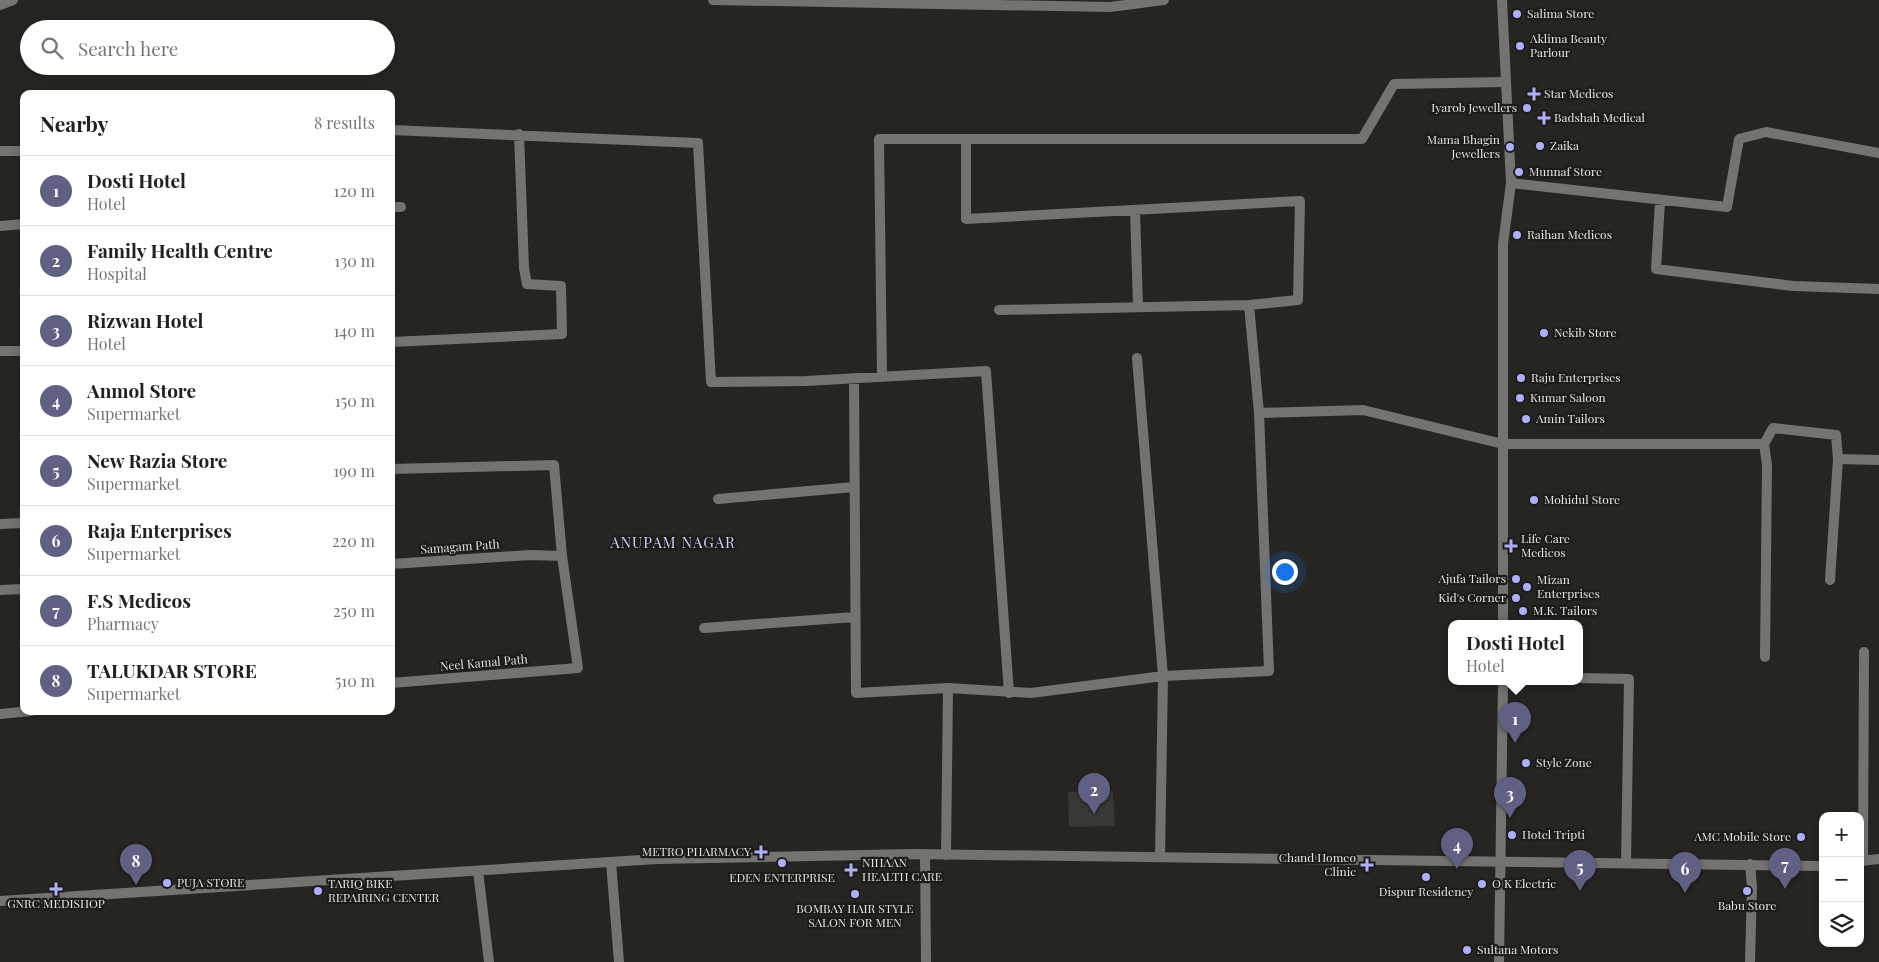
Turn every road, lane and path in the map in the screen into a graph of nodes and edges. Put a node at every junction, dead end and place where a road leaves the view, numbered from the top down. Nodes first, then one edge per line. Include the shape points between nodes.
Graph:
1 (13, 0) edge
2 (713, 0) edge
3 (1164, 0) edge
4 (1502, 0) edge
5 (0, 5) edge
6 (1506, 82) junction
7 (395, 130) edge
8 (518, 134) junction
9 (966, 139) junction
10 (0, 151) edge
11 (20, 151) edge
12 (1879, 153) edge
13 (1511, 183) junction
14 (1660, 201) junction
15 (1135, 210) junction
16 (20, 224) edge
17 (0, 226) edge
18 (1879, 289) edge
19 (1249, 305) junction
20 (1138, 306) junction
21 (999, 310) dead end
22 (395, 342) edge
23 (0, 351) edge
24 (20, 351) edge
25 (1137, 358) dead end
26 (882, 376) junction
27 (854, 378) junction
28 (1259, 413) junction
29 (1503, 444) junction
30 (1764, 444) junction
31 (1838, 459) junction
32 (1879, 460) edge
33 (395, 469) edge
34 (854, 487) junction
35 (718, 499) dead end
36 (20, 523) edge
37 (0, 524) edge
38 (562, 556) junction
39 (395, 564) edge
40 (1830, 580) dead end
41 (20, 589) edge
42 (0, 590) edge
43 (855, 617) junction
44 (1503, 620) edge
45 (704, 628) dead end
46 (1864, 652) dead end
47 (1765, 658) dead end
48 (1163, 676) junction
49 (1583, 678) edge
50 (395, 683) edge
51 (1503, 685) edge
52 (948, 688) junction
53 (1009, 693) junction
54 (20, 712) edge
55 (0, 714) edge
56 (925, 854) junction
57 (946, 855) junction
58 (1160, 857) junction
59 (1862, 857) edge
60 (1879, 859) edge
61 (1500, 861) junction
62 (1864, 861) edge
63 (612, 862) junction
64 (1626, 862) junction
65 (1750, 864) junction
66 (1819, 866) edge
67 (478, 871) junction
68 (0, 901) edge
69 (490, 962) edge
70 (619, 962) edge
71 (926, 962) edge
72 (1498, 962) edge
73 (1750, 962) edge

1 - 5 street
2 - 3 street via 1110,7
4 - 6 street
6 - 9 street via 1394,84 1362,139
6 - 13 street
7 - 8 street
8 - 22 street via 527,284 561,286 562,334
8 - 27 street via 698,143 711,382
9 - 15 street via 966,219
9 - 26 street via 879,139
10 - 11 street
12 - 14 street via 1766,132 1739,139 1727,207
13 - 14 street
13 - 29 street via 1503,244
14 - 18 street via 1656,269 1794,286
15 - 19 street via 1300,201 1298,300
15 - 20 street
16 - 17 street
19 - 20 street
19 - 28 street
20 - 21 street
23 - 24 street
25 - 48 street
26 - 27 street
26 - 53 street via 986,371
27 - 34 street
28 - 29 street via 1363,410
28 - 48 street via 1269,671
29 - 30 street
29 - 44 street
30 - 31 street via 1773,428 1836,435
30 - 47 street via 1767,465
31 - 32 street
31 - 40 street
33 - 38 street via 554,465
34 - 35 street
34 - 43 street
36 - 37 street
38 - 39 street, Samagam Path
38 - 50 street, Neel Kamal Path via 578,668
41 - 42 street
43 - 45 street
43 - 52 street via 856,693
46 - 59 street
48 - 53 street
48 - 58 street
49 - 64 street via 1629,679
51 - 61 street
52 - 53 street
52 - 57 street
54 - 55 street
56 - 57 street
56 - 63 street via 667,858
56 - 71 street
57 - 58 street
58 - 61 street
60 - 62 street
61 - 64 street
61 - 72 street
63 - 67 street
63 - 70 street
64 - 65 street
65 - 66 street
65 - 73 street
67 - 68 street
67 - 69 street

